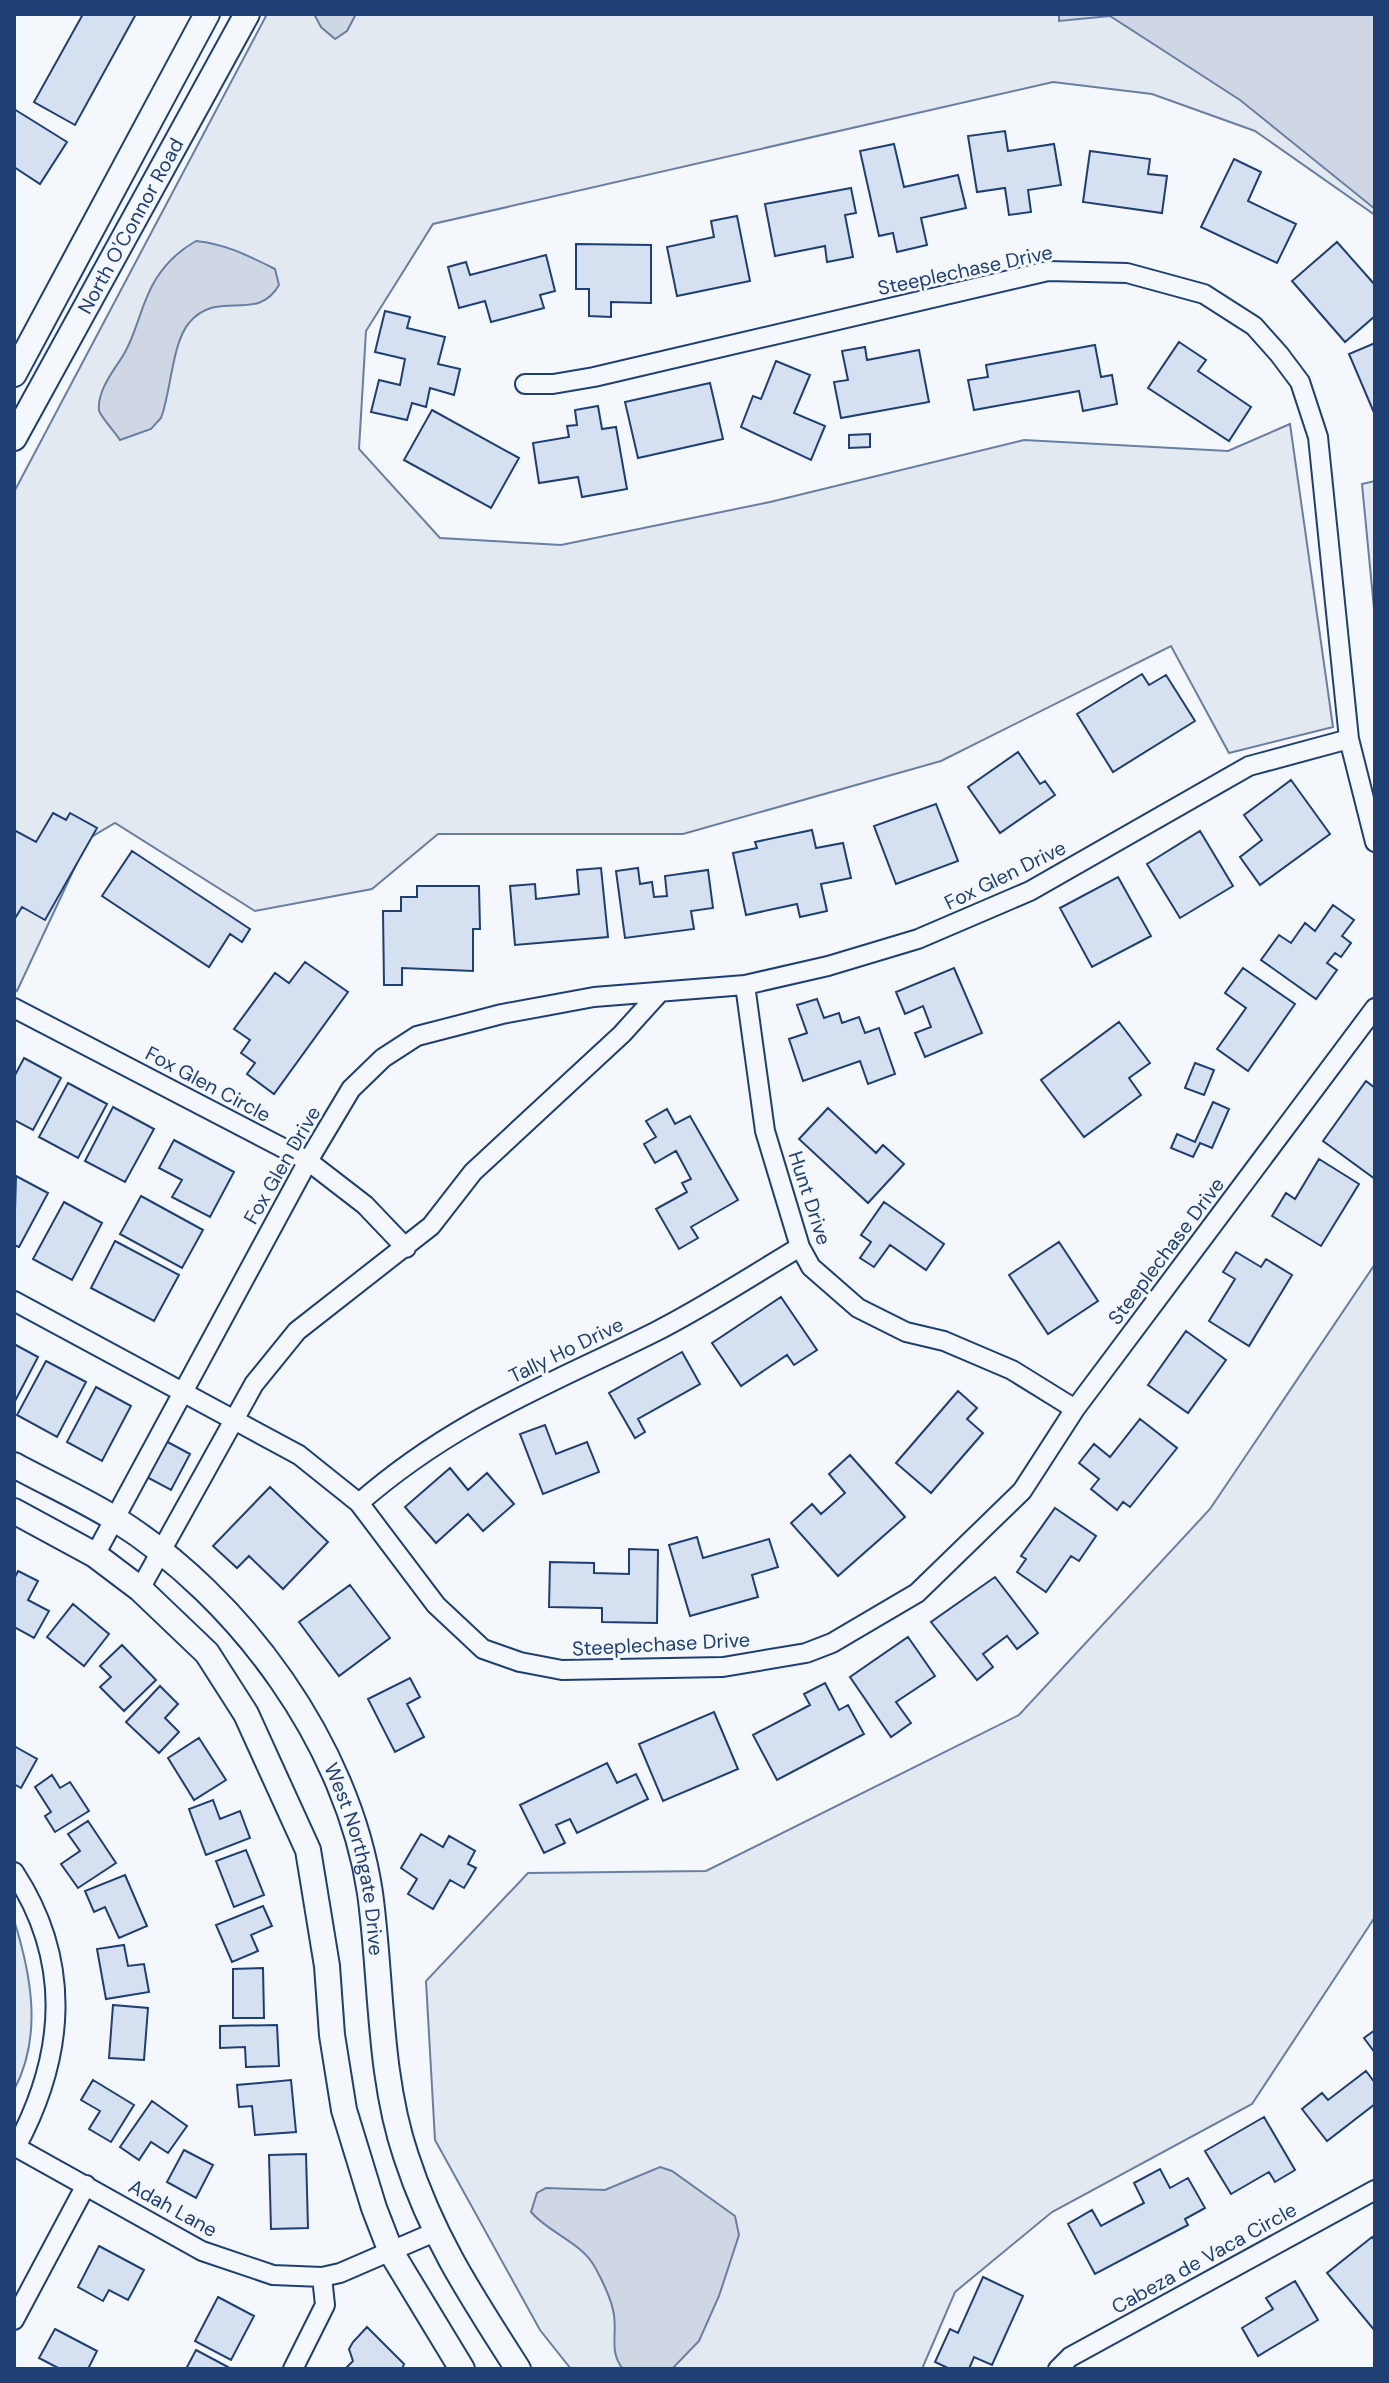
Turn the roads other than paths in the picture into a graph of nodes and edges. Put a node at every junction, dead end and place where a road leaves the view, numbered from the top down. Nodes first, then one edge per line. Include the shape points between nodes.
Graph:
1 (207, 14) edge
2 (247, 14) edge
3 (14, 374) edge
4 (525, 384) dead end
5 (14, 438) edge
6 (1349, 739) junction
7 (1375, 842) edge
8 (745, 985) junction
9 (660, 992) junction
10 (14, 1008) edge
11 (1375, 1008) edge
12 (308, 1161) junction
13 (800, 1247) junction
14 (406, 1248) junction
15 (14, 1301) edge
16 (183, 1390) junction
17 (1075, 1409) junction
18 (235, 1417) junction
19 (14, 1465) edge
20 (359, 1503) junction
21 (14, 1511) edge
22 (115, 1519) junction
23 (161, 1552) junction
24 (95, 1555) junction
25 (140, 1589) junction
26 (14, 1872) edge
27 (15, 2147) edge
28 (86, 2185) junction
29 (1375, 2190) edge
30 (435, 2232) junction
31 (391, 2252) junction
32 (322, 2277) junction
33 (14, 2320) edge
34 (293, 2369) edge
35 (462, 2369) edge
36 (518, 2369) edge
37 (1058, 2369) edge

1 - 3 main road, North O'Connor Road
2 - 5 main road, North O'Connor Road
4 - 6 street, Steeplechase Drive via 594,377 1048,271 1127,273 1204,294 1254,326 1279,354 1300,382 1318,437
6 - 7 street, Steeplechase Drive
6 - 8 street, Fox Glen Drive via 1249,766 992,909 903,944
8 - 9 street, Fox Glen Drive
8 - 13 street, Hunt Drive via 765,1131
9 - 12 street, Fox Glen Drive via 524,1009 417,1036 383,1058 351,1089
9 - 14 street via 473,1172 431,1226
10 - 12 street, Fox Glen Circle
11 - 17 street, Steeplechase Drive
12 - 14 street, Fox Glen Circle via 365,1205
12 - 16 street, Fox Glen Drive
13 - 17 street, Hunt Drive via 811,1267 858,1308 906,1332 944,1341 1012,1370
13 - 20 street, Tally Ho Drive via 655,1332 463,1426 401,1466
14 - 18 street via 297,1331
15 - 16 street
16 - 18 street, Steeplechase Drive
16 - 22 street, Fox Glen Drive
17 - 20 street, Steeplechase Drive via 1022,1491 917,1593 806,1653 723,1667 562,1670 483,1649 436,1605
18 - 20 street, Steeplechase Drive via 299,1455
18 - 23 street
19 - 22 main road, West Northgate Drive
21 - 24 main road, West Northgate Drive
22 - 23 main road, West Northgate Drive
22 - 24 street, Fox Glen Drive
23 - 25 street
23 - 30 main road, West Northgate Drive via 203,1587 257,1650 327,1758 357,1833 369,1890 394,2109 405,2155
24 - 25 main road, West Northgate Drive
25 - 31 main road, West Northgate Drive via 207,1653 246,1714 308,1850 344,2110
26 - 27 street via 48,1943 56,2018 46,2081
27 - 28 street, Adah Lane
28 - 32 street, Adah Lane via 202,2251 262,2273
28 - 33 street
29 - 37 street, Cabeza de Vaca Circle via 1070,2357
30 - 31 street
30 - 36 main road, West Northgate Drive
31 - 32 street
31 - 35 main road, West Northgate Drive
32 - 34 street via 325,2305

